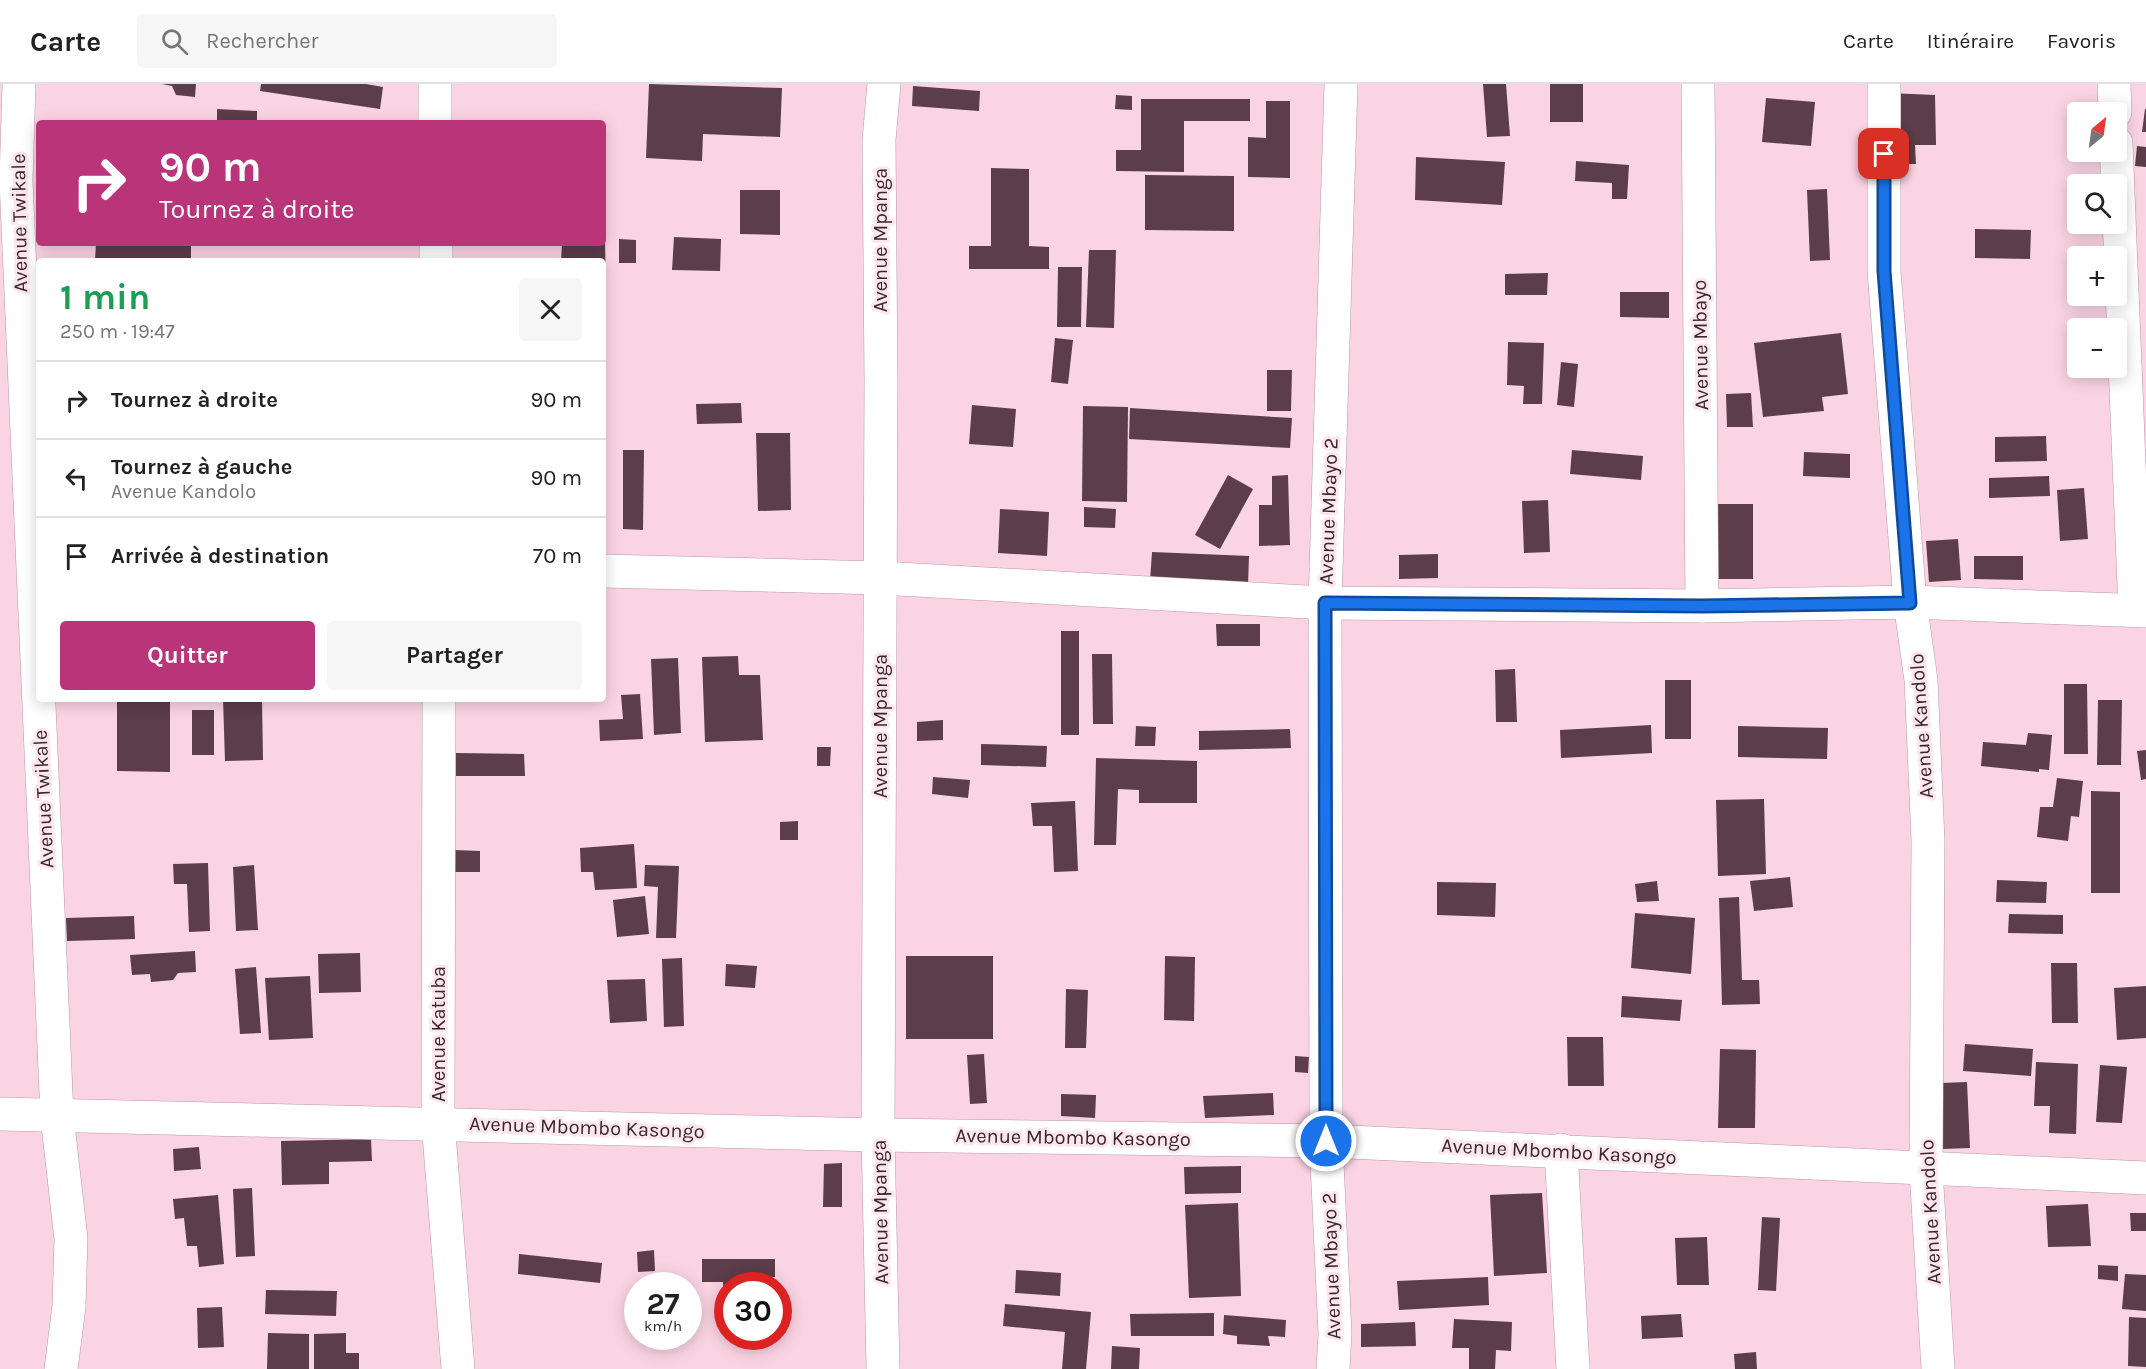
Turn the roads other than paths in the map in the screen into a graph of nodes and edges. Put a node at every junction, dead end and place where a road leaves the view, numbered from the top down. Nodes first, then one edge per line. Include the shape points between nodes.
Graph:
1 (19, 84) edge
2 (435, 84) edge
3 (884, 84) edge
4 (1341, 84) edge
5 (1698, 84) edge
6 (1884, 84) edge
7 (2114, 84) edge
8 (2115, 102) edge
9 (435, 120) edge
10 (2117, 162) edge
11 (606, 571) edge
12 (881, 578) junction
13 (1325, 603) junction
14 (1910, 603) junction
15 (1702, 606) junction
16 (2140, 610) edge
17 (36, 637) edge
18 (39, 702) edge
19 (439, 702) edge
20 (0, 1114) edge
21 (57, 1116) junction
22 (438, 1122) junction
23 (878, 1135) junction
24 (1326, 1141) junction
25 (1562, 1150) junction
26 (1926, 1170) junction
27 (2146, 1178) edge
28 (61, 1369) edge
29 (458, 1369) edge
30 (883, 1369) edge
31 (1333, 1369) edge
32 (1574, 1369) edge
33 (1938, 1369) edge

1 - 17 street, Avenue Twikale via 16,180
2 - 9 street
3 - 12 street, Avenue Mpanga via 879,140
4 - 13 street, Avenue Mbayo 2
5 - 15 street, Avenue Mbayo
6 - 14 street, Avenue Kandolo via 1884,271
7 - 8 street
10 - 16 street
11 - 12 street
12 - 13 street
12 - 23 street, Avenue Mpanga
13 - 15 street
13 - 24 street, Avenue Mbayo 2
14 - 15 street
14 - 16 street
14 - 26 street, Avenue Kandolo via 1921,681 1928,841
18 - 21 street, Avenue Twikale
19 - 22 street, Avenue Katuba
20 - 21 street, Avenue Mbombo Kasongo
21 - 22 street, Avenue Mbombo Kasongo
21 - 28 street, Avenue Twikale via 70,1239 69,1306
22 - 23 street, Avenue Mbombo Kasongo
22 - 29 street, Avenue Katuba
23 - 24 street, Avenue Mbombo Kasongo
23 - 30 street, Avenue Mpanga
24 - 25 street, Avenue Mbombo Kasongo
24 - 31 street, Avenue Mbayo 2 via 1335,1334
25 - 26 street, Avenue Mbombo Kasongo
25 - 32 street
26 - 27 street, Avenue Mbombo Kasongo
26 - 33 street, Avenue Kandolo

